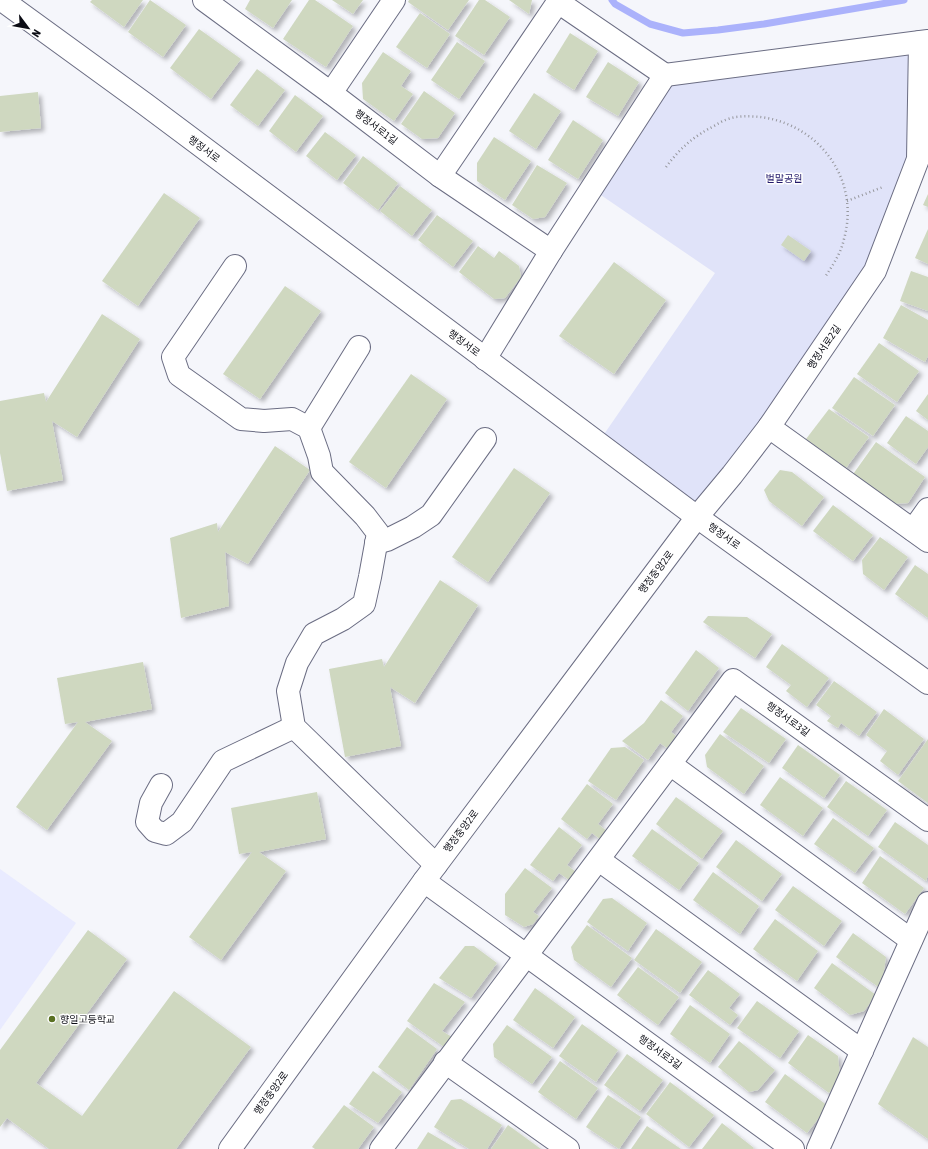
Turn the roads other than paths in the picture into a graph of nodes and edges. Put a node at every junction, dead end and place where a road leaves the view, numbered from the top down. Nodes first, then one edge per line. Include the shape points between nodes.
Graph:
1 (2, 0) edge
2 (394, 0) edge
3 (557, 1) edge
4 (213, 3) edge
5 (924, 41) edge
6 (665, 75) junction
7 (332, 94) junction
8 (919, 164) edge
9 (440, 176) junction
10 (551, 251) junction
11 (235, 266) dead end
12 (359, 347) dead end
13 (485, 359) junction
14 (769, 427) junction
15 (309, 428) junction
16 (485, 439) dead end
17 (928, 508) edge
18 (697, 517) junction
19 (921, 536) edge
20 (376, 543) junction
21 (928, 683) edge
22 (294, 727) junction
23 (670, 764) junction
24 (161, 785) dead end
25 (928, 820) edge
26 (598, 860) junction
27 (430, 873) junction
28 (928, 903) edge
29 (911, 940) junction
30 (527, 955) junction
31 (862, 1051) junction
32 (445, 1062) junction
33 (230, 1149) edge
34 (381, 1149) edge
35 (568, 1149) edge
36 (793, 1149) edge
37 (818, 1149) edge

1 - 13 street, 행정서로
2 - 7 street
3 - 6 street
3 - 9 street
4 - 7 street, 행정서로1길
5 - 6 street, 행정서로2길
5 - 8 street, 행정서로2길
6 - 10 street
7 - 9 street, 행정서로1길
8 - 14 street, 행정서로2길 via 876,271
9 - 10 street, 행정서로1길
10 - 13 street
11 - 15 street via 173,357 179,375 241,419 292,419
12 - 15 street
13 - 18 street, 행정서로
14 - 18 street, 행정서로2길
14 - 19 street
15 - 20 street via 322,472 378,533
16 - 20 street via 430,515 388,540
17 - 19 street
18 - 21 street, 행정서로
18 - 27 street, 행정중앙2로
20 - 22 street via 364,604 343,619 314,634 297,663 288,691
22 - 24 street via 223,760 182,822 166,834 155,831 147,822 151,803
22 - 27 street, 행정서로3길
23 - 25 street, 행정서로3길 via 733,680
23 - 26 street, 행정서로3길
23 - 29 street
26 - 30 street, 행정서로3길
26 - 31 street
27 - 30 street, 행정서로3길
27 - 33 street, 행정중앙2로
28 - 29 street
29 - 31 street
30 - 32 street, 행정서로3길
30 - 36 street, 행정서로3길
31 - 37 street
32 - 34 street, 행정서로3길
32 - 35 street

